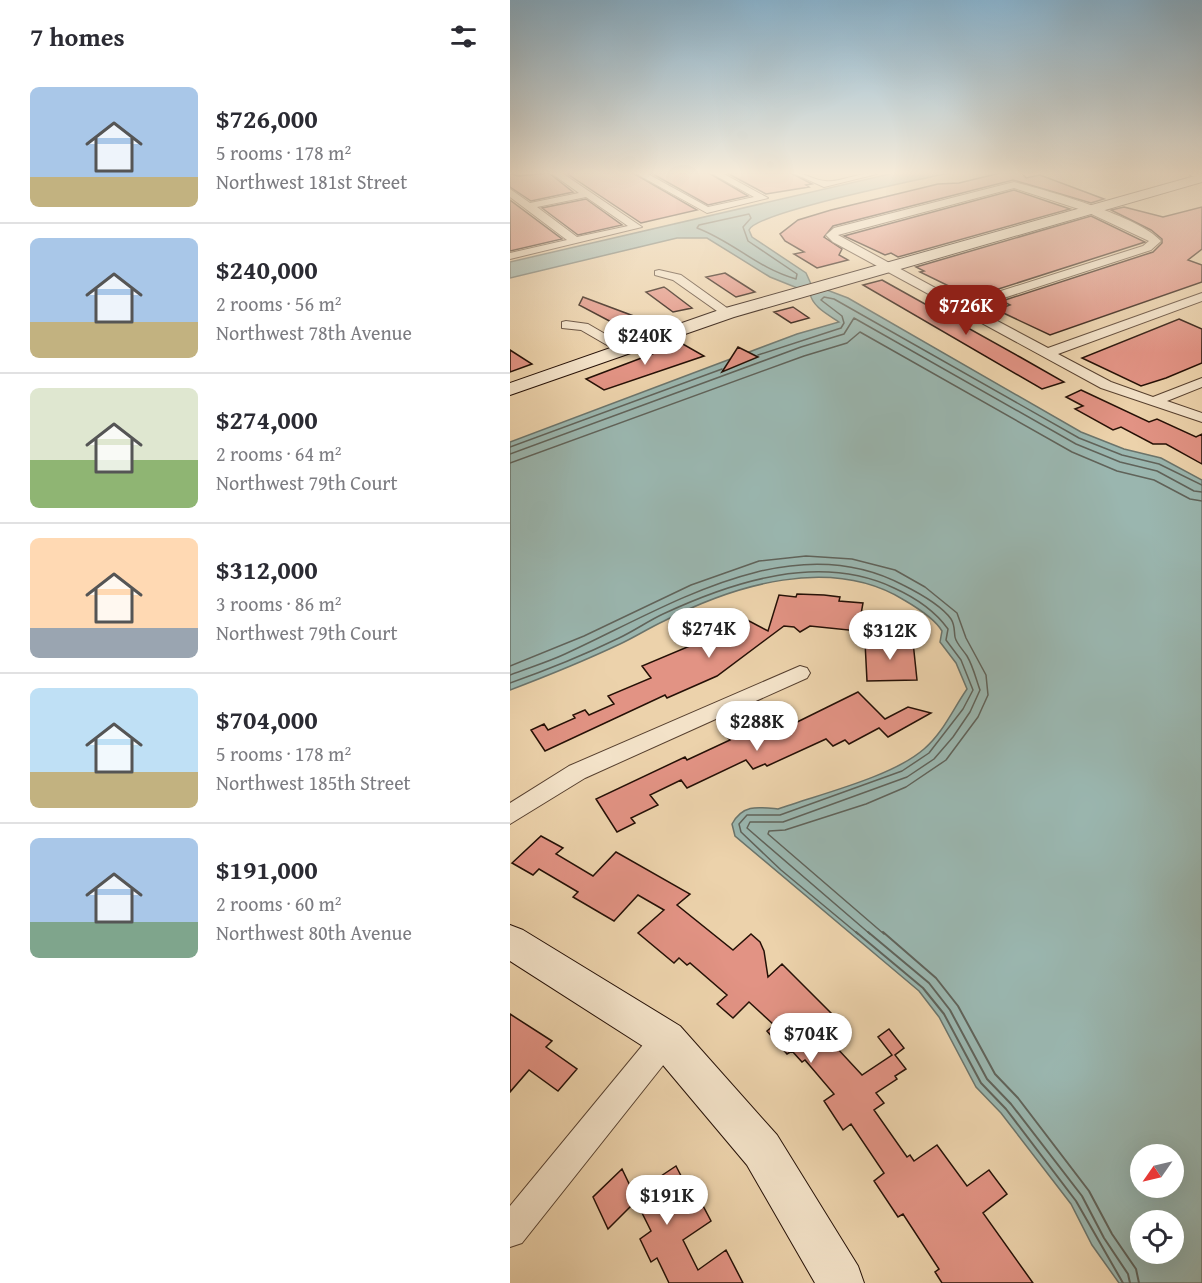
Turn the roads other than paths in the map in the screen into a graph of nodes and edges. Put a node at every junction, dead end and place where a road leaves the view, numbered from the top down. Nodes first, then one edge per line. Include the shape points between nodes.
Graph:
1 (564, 233) edge
2 (611, 233) edge
3 (834, 233) edge
4 (1008, 233) edge
5 (1144, 233) edge
6 (575, 241) junction
7 (510, 256) edge
8 (888, 267) junction
9 (659, 273) dead end
10 (1202, 297) edge
11 (964, 307) junction
12 (728, 313) junction
13 (566, 325) dead end
14 (624, 349) junction
15 (1047, 353) junction
16 (1202, 382) edge
17 (510, 389) edge
18 (1152, 402) junction
19 (1202, 418) edge
20 (800, 674) dead end
21 (510, 815) edge
22 (510, 941) edge
23 (666, 1039) junction
24 (510, 1231) edge
25 (841, 1283) edge

1 - 6 street
2 - 6 street
3 - 8 street via 831,235
4 - 8 street
5 - 11 street via 1155,241 1147,248
6 - 7 street
8 - 11 street
8 - 12 street
9 - 12 street via 677,277
10 - 15 street
11 - 15 street
12 - 14 street
13 - 14 street via 584,327
14 - 17 street
15 - 18 street via 1106,385
16 - 18 street
18 - 19 street
20 - 21 street via 577,772
22 - 23 street
23 - 24 street
23 - 25 street via 762,1150

